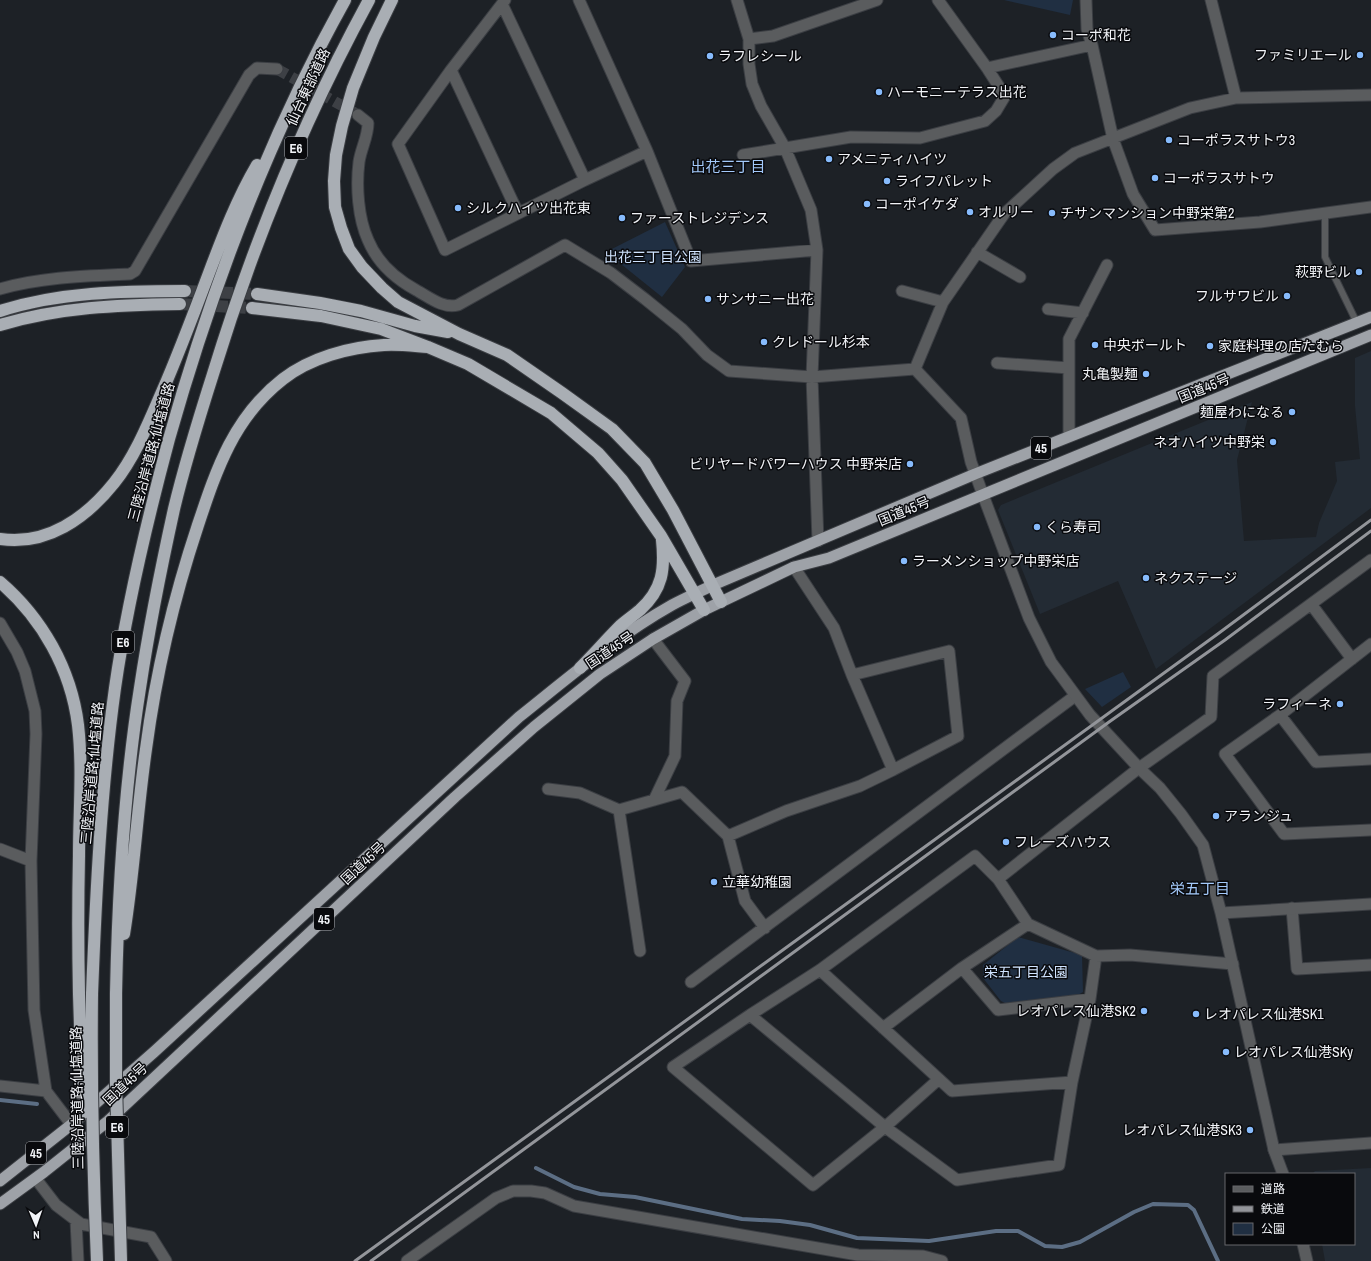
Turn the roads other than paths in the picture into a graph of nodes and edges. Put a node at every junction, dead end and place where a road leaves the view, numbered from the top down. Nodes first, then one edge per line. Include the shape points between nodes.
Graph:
1 (345, 0) edge
2 (369, 0) edge
3 (392, 0) edge
4 (579, 0) edge
5 (737, 0) edge
6 (877, 0) edge
7 (938, 0) edge
8 (1086, 0) edge
9 (1211, 0) edge
10 (504, 2) edge
11 (749, 39) junction
12 (1092, 45) junction
13 (987, 68) junction
14 (277, 69) tunnel mouth
15 (451, 70) junction
16 (1371, 95) edge
17 (1236, 98) junction
18 (289, 110) junction
19 (358, 114) tunnel mouth
20 (1113, 139) junction
21 (785, 148) junction
22 (647, 151) junction
23 (743, 155) dead end
24 (585, 180) junction
25 (1371, 207) edge
26 (518, 213) junction
27 (1325, 213) junction
28 (817, 250) junction
29 (977, 252) junction
30 (1107, 265) dead end
31 (1020, 277) dead end
32 (0, 289) edge
33 (185, 291) tunnel mouth
34 (902, 291) dead end
35 (257, 294) tunnel mouth
36 (212, 299) joint
37 (943, 302) junction
38 (180, 304) tunnel mouth
39 (252, 308) tunnel mouth
40 (1048, 308) dead end
41 (0, 311) edge
42 (1083, 313) junction
43 (1371, 317) edge
44 (1357, 323) junction
45 (0, 325) edge
46 (460, 334) junction
47 (1371, 335) edge
48 (428, 347) junction
49 (997, 363) dead end
50 (1069, 368) junction
51 (915, 369) junction
52 (812, 377) junction
53 (1069, 436) junction
54 (975, 474) junction
55 (983, 495) junction
56 (661, 536) junction
57 (0, 539) edge
58 (818, 541) junction
59 (1371, 560) edge
60 (794, 568) junction
61 (0, 582) edge
62 (713, 585) junction
63 (694, 594) junction
64 (721, 602) junction
65 (1311, 604) junction
66 (704, 610) junction
67 (0, 623) edge
68 (653, 639) junction
69 (1371, 644) edge
70 (1352, 659) junction
71 (580, 668) junction
72 (852, 675) junction
73 (1075, 696) junction
74 (1280, 716) junction
75 (1371, 759) edge
76 (1139, 768) junction
77 (893, 770) junction
78 (548, 789) dead end
79 (654, 800) junction
80 (619, 810) junction
81 (1371, 830) edge
82 (728, 836) junction
83 (0, 849) edge
84 (31, 861) junction
85 (998, 879) junction
86 (1371, 904) edge
87 (1292, 908) junction
88 (1221, 913) junction
89 (1028, 924) junction
90 (764, 928) junction
91 (640, 951) dead end
92 (1096, 956) junction
93 (1233, 964) junction
94 (1371, 965) edge
95 (962, 968) junction
96 (820, 970) junction
97 (691, 982) dead end
98 (116, 988) junction
99 (1090, 999) junction
100 (750, 1014) junction
101 (883, 1028) junction
102 (939, 1079) junction
103 (1072, 1082) junction
104 (0, 1086) edge
105 (46, 1091) junction
106 (72, 1124) junction
107 (885, 1127) junction
108 (84, 1141) junction
109 (1371, 1143) edge
110 (1274, 1150) junction
111 (1283, 1173) edge
112 (36, 1179) junction
113 (0, 1181) edge
114 (94, 1188) junction
115 (0, 1204) edge
116 (76, 1221) junction
117 (1303, 1245) edge
118 (78, 1261) edge
119 (97, 1261) edge
120 (121, 1261) edge
121 (166, 1261) edge
122 (407, 1261) edge
123 (942, 1261) edge
124 (1307, 1261) edge

1 - 18 highway, 仙台東部道路 / E6
2 - 98 highway, 仙台東部道路 / E6 via 333,67 275,197 236,301 174,508 141,681 125,810
3 - 46 highway via 353,88 342,126 334,181 335,207 349,249 382,288 398,302
4 - 22 street
5 - 11 street
6 - 11 street via 774,36
7 - 13 street
8 - 12 street via 1087,29
9 - 17 street
10 - 15 street
10 - 24 street
11 - 21 street via 752,84 761,106
12 - 13 street
12 - 20 street
13 - 21 street via 1005,96 996,111 985,121 920,138 851,137
14 - 32 street via 257,68 250,75 135,271 130,274 43,280
15 - 26 street
15 - 26 street via 398,144 445,250
16 - 17 street
17 - 20 street via 1190,108
18 - 36 highway, 仙台東部道路 / E6 via 253,190
18 - 57 highway via 243,190 146,429 115,482 99,500 68,525 31,538
19 - 52 street via 368,123 368,133 359,161 358,181 358,202 368,241 394,275 408,285 447,306 458,305 565,245 611,273 645,299 682,329 707,355 729,371
20 - 27 street via 1133,194 1155,230 1260,222
20 - 29 street via 1076,153 1053,170 1004,214
21 - 23 street
21 - 28 street via 811,210
22 - 24 street
22 - 28 street via 691,261
24 - 26 street
25 - 27 street
27 - 44 lane via 1325,257
28 - 52 street
29 - 31 street
29 - 37 street
30 - 42 street
33 - 41 highway via 110,292 15,306
34 - 37 street
35 - 46 highway via 361,311 415,326
36 - 114 highway, 三陸沿岸道路;仙塩道路 / E6, bridge via 178,406 131,593 108,744 95,900 92,994
37 - 51 street
38 - 45 highway via 96,307 57,312
39 - 48 highway via 352,322 381,329
40 - 42 street
42 - 50 street via 1070,339
43 - 44 highway, 国道45号 / 45
44 - 53 highway, 国道45号 / 45
46 - 62 highway via 507,355 612,429 645,463
47 - 55 highway, 国道45号 / 45
48 - 56 highway via 468,364 551,413 598,453 622,480
48 - 98 highway via 384,345 327,356 304,366 284,378 250,410 225,452 188,554 156,685
49 - 50 street
50 - 53 street
51 - 52 street
51 - 54 street via 961,418
52 - 58 street
53 - 54 highway, 国道45号 / 45
54 - 55 street
54 - 58 highway, 国道45号 / 45
55 - 60 highway, 国道45号 / 45 via 829,558
55 - 73 street via 1029,618 1051,662
56 - 63 highway
56 - 71 highway via 663,571 652,598
58 - 62 highway, 国道45号 / 45
59 - 65 street
60 - 64 highway, 国道45号 / 45
60 - 72 street via 834,628
61 - 114 highway, bridge via 26,607 44,631 65,672 78,724 82,1089
62 - 63 highway, 国道45号 / 45
62 - 64 highway
63 - 66 highway
63 - 71 highway, 国道45号 / 45 via 624,636
64 - 66 highway, 国道45号 / 45
65 - 70 street
65 - 76 street via 1213,676 1211,717
66 - 68 highway, 国道45号 / 45
67 - 84 street via 25,671 35,711
68 - 79 street via 685,681 678,701 675,756
68 - 108 highway, 国道45号 / 45 via 600,674 534,727
69 - 70 street
70 - 74 street
71 - 106 highway, 国道45号 / 45 via 519,717
72 - 77 street
72 - 77 street via 949,651 958,736
73 - 76 street
73 - 90 street
74 - 75 street via 1316,762
74 - 81 street via 1225,754 1284,834
76 - 85 street
76 - 88 street via 1164,793 1203,845
77 - 82 street via 860,786 786,811
78 - 80 street via 580,793
79 - 80 street
79 - 82 street via 682,792
80 - 91 street
82 - 90 street via 745,901
83 - 84 street
84 - 105 street via 34,1010
85 - 89 street
85 - 96 street via 976,856
86 - 87 street
87 - 88 street
87 - 94 street via 1297,969
88 - 93 street
89 - 92 street
89 - 95 street
90 - 97 street
92 - 93 street via 1130,955
92 - 99 street
93 - 110 street
95 - 99 street via 998,1010
95 - 101 street
96 - 100 street
96 - 101 street
98 - 120 highway, E6, bridge
99 - 103 street
100 - 107 street
100 - 107 street via 673,1067 813,1185
101 - 102 street
102 - 103 street via 952,1091
102 - 107 street
103 - 107 street via 1059,1165 957,1180
104 - 105 street
105 - 106 street
106 - 108 street
106 - 113 highway, 国道45号 / 45
108 - 112 highway, 国道45号 / 45
109 - 110 street
110 - 111 street
112 - 115 highway, 国道45号 / 45
112 - 116 street via 56,1205
114 - 119 highway, 三陸沿岸道路;仙塩道路 / E6, bridge
116 - 118 street
116 - 121 street via 151,1237
117 - 124 street
122 - 123 street via 496,1198 514,1191 531,1191 546,1192 574,1206 781,1243 858,1255 923,1256

